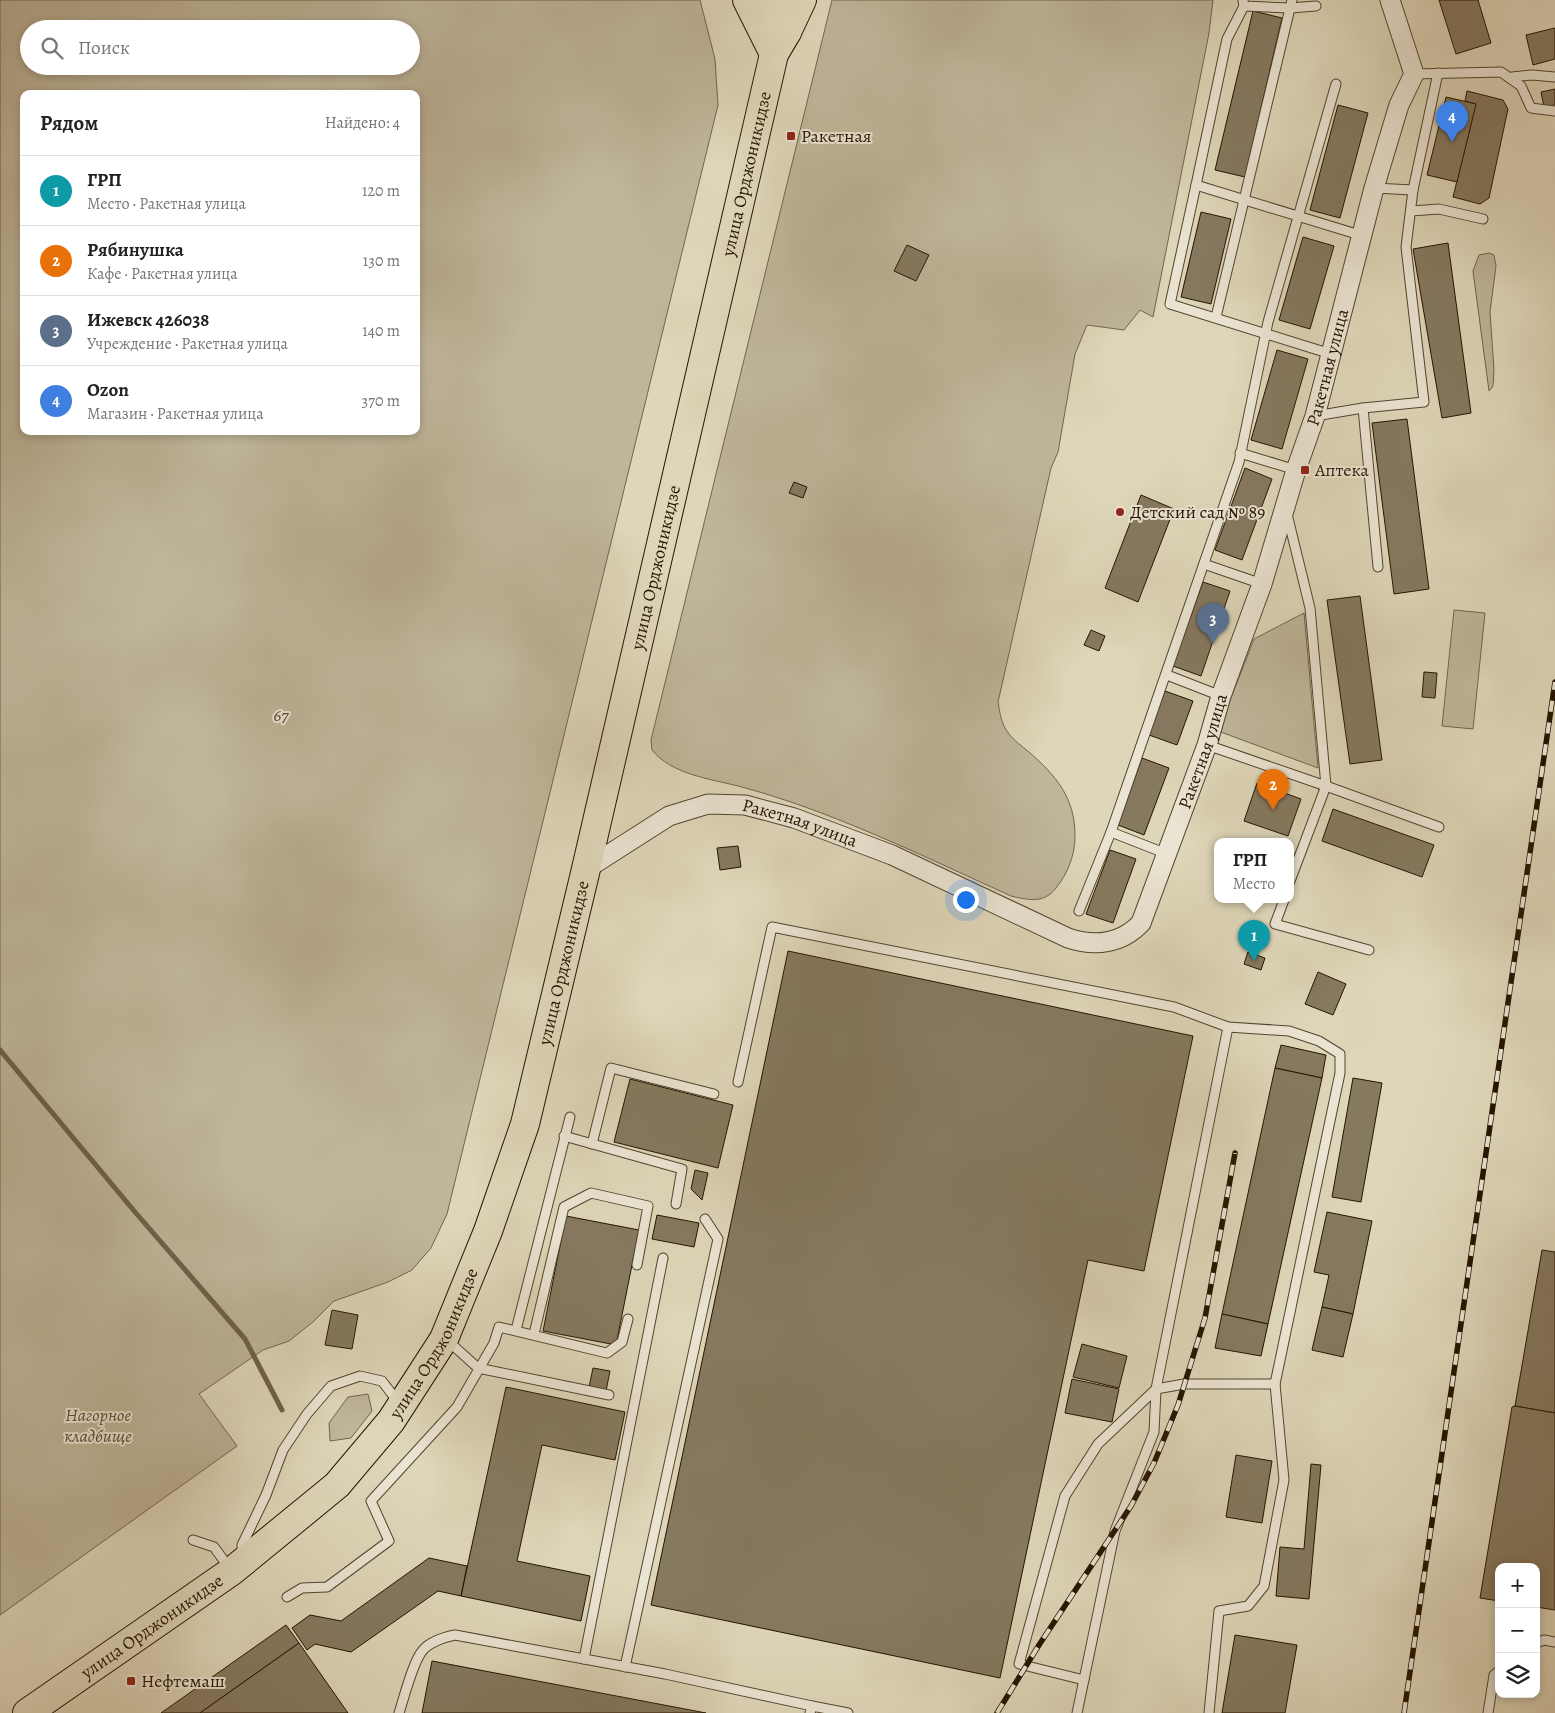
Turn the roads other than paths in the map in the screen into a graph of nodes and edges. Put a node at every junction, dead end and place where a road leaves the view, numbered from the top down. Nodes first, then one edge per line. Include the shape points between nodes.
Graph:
1 (747, 0) edge
2 (774, 0) edge
3 (802, 0) edge
4 (1390, 0) edge
5 (1244, 3) edge
6 (1291, 4) edge
7 (1316, 6) dead end
8 (763, 13) edge
9 (781, 43) junction
10 (1414, 74) junction
11 (1438, 74) junction
12 (1555, 76) edge
13 (1512, 77) junction
14 (1336, 84) dead end
15 (1555, 111) edge
16 (1196, 185) junction
17 (1374, 188) junction
18 (1413, 190) junction
19 (1243, 200) junction
20 (1411, 212) junction
21 (1298, 218) junction
22 (1483, 220) dead end
23 (1363, 236) junction
24 (1216, 317) junction
25 (1266, 332) junction
26 (1331, 354) junction
27 (1363, 408) junction
28 (1315, 416) junction
29 (1240, 452) junction
30 (1296, 470) junction
31 (1286, 506) junction
32 (1204, 564) junction
33 (1378, 567) dead end
34 (1262, 584) junction
35 (1166, 675) junction
36 (1221, 696) junction
37 (1207, 745) junction
38 (1326, 786) junction
39 (1439, 827) dead end
40 (1111, 832) junction
41 (1167, 854) junction
42 (586, 869) junction
43 (1294, 871) edge
44 (1283, 903) edge
45 (1079, 911) dead end
46 (1369, 950) dead end
47 (1228, 1027) junction
48 (738, 1082) dead end
49 (714, 1094) dead end
50 (570, 1117) dead end
51 (564, 1136) junction
52 (592, 1144) junction
53 (676, 1204) dead end
54 (705, 1219) dead end
55 (663, 1258) dead end
56 (637, 1265) dead end
57 (628, 1319) dead end
58 (516, 1330) junction
59 (534, 1334) junction
60 (444, 1339) junction
61 (478, 1368) junction
62 (1275, 1384) junction
63 (1156, 1388) junction
64 (609, 1395) dead end
65 (391, 1421) junction
66 (193, 1540) dead end
67 (237, 1567) junction
68 (287, 1597) dead end
69 (1540, 1642) edge
70 (1555, 1642) edge
71 (584, 1659) junction
72 (626, 1667) junction
73 (1495, 1674) edge
74 (1084, 1680) junction
75 (811, 1710) edge
76 (27, 1713) edge
77 (399, 1713) edge
78 (848, 1713) edge
79 (1077, 1713) edge
80 (1209, 1713) edge
81 (1488, 1713) edge

1 - 8 main road
2 - 9 main road
3 - 9 main road, улица Орджоникидзе
4 - 10 street
5 - 6 lane
5 - 16 lane via 1227,40
6 - 7 lane
6 - 19 lane
8 - 9 main road
9 - 42 main road, улица Орджоникидзе
10 - 11 lane
10 - 17 street, Ракетная улица via 1399,105
11 - 13 lane via 1501,72
11 - 18 lane
12 - 13 lane
13 - 15 lane via 1521,86 1531,108
14 - 21 lane
16 - 19 lane
16 - 24 lane via 1170,304
17 - 18 lane
17 - 23 street, Ракетная улица
18 - 20 lane
19 - 21 lane
19 - 24 lane
20 - 22 lane via 1439,210
20 - 27 lane via 1406,246 1424,402
21 - 23 lane
21 - 25 lane
23 - 26 street, Ракетная улица
24 - 25 lane
25 - 26 lane
25 - 29 lane
26 - 28 street, Ракетная улица
27 - 28 lane
27 - 33 lane
28 - 30 street, Ракетная улица
29 - 30 lane
29 - 32 lane
30 - 31 street, Ракетная улица
31 - 34 street, Ракетная улица
31 - 38 lane via 1310,608
32 - 34 lane
32 - 35 lane
34 - 36 street, Ракетная улица
35 - 36 lane
35 - 40 lane
36 - 37 street, Ракетная улица
37 - 38 lane
37 - 41 street, Ракетная улица
38 - 39 lane
38 - 43 lane
40 - 41 lane
40 - 45 lane
41 - 42 street, Ракетная улица via 1141,923 1121,939 1095,943 1068,938 892,855 794,818 745,805 708,804 669,816
42 - 60 main road, улица Орджоникидзе via 525,1124 488,1231
44 - 46 lane via 1275,924
47 - 48 lane via 1174,1007 772,927
47 - 62 lane via 1288,1031 1319,1041 1340,1054 1340,1073
47 - 63 lane
49 - 52 lane via 611,1068
50 - 51 lane
51 - 52 lane
51 - 58 lane
52 - 53 lane via 682,1169
54 - 72 lane via 718,1239
55 - 71 lane
56 - 59 lane via 648,1206 591,1193 564,1208
57 - 59 lane via 622,1342 607,1353
58 - 59 lane
58 - 61 lane via 499,1327 494,1343
60 - 61 lane
60 - 65 main road, улица Орджоникидзе
61 - 64 lane
61 - 68 lane via 457,1407 371,1502 389,1541 327,1587 302,1588
62 - 63 lane via 1184,1384
62 - 80 lane via 1284,1480 1264,1586 1248,1606 1219,1610
63 - 74 lane via 1154,1432 1115,1531
63 - 74 lane via 1098,1444 1065,1496 1019,1664
65 - 67 main road, улица Орджоникидзе via 337,1485
65 - 67 lane via 395,1398 382,1381 360,1376 331,1386 283,1450 242,1545
66 - 67 lane via 214,1547
67 - 76 main road, улица Орджоникидзе
69 - 70 lane
71 - 72 lane
71 - 77 lane via 455,1635 443,1638 423,1650
72 - 75 lane
73 - 81 lane
74 - 79 lane
75 - 78 lane

